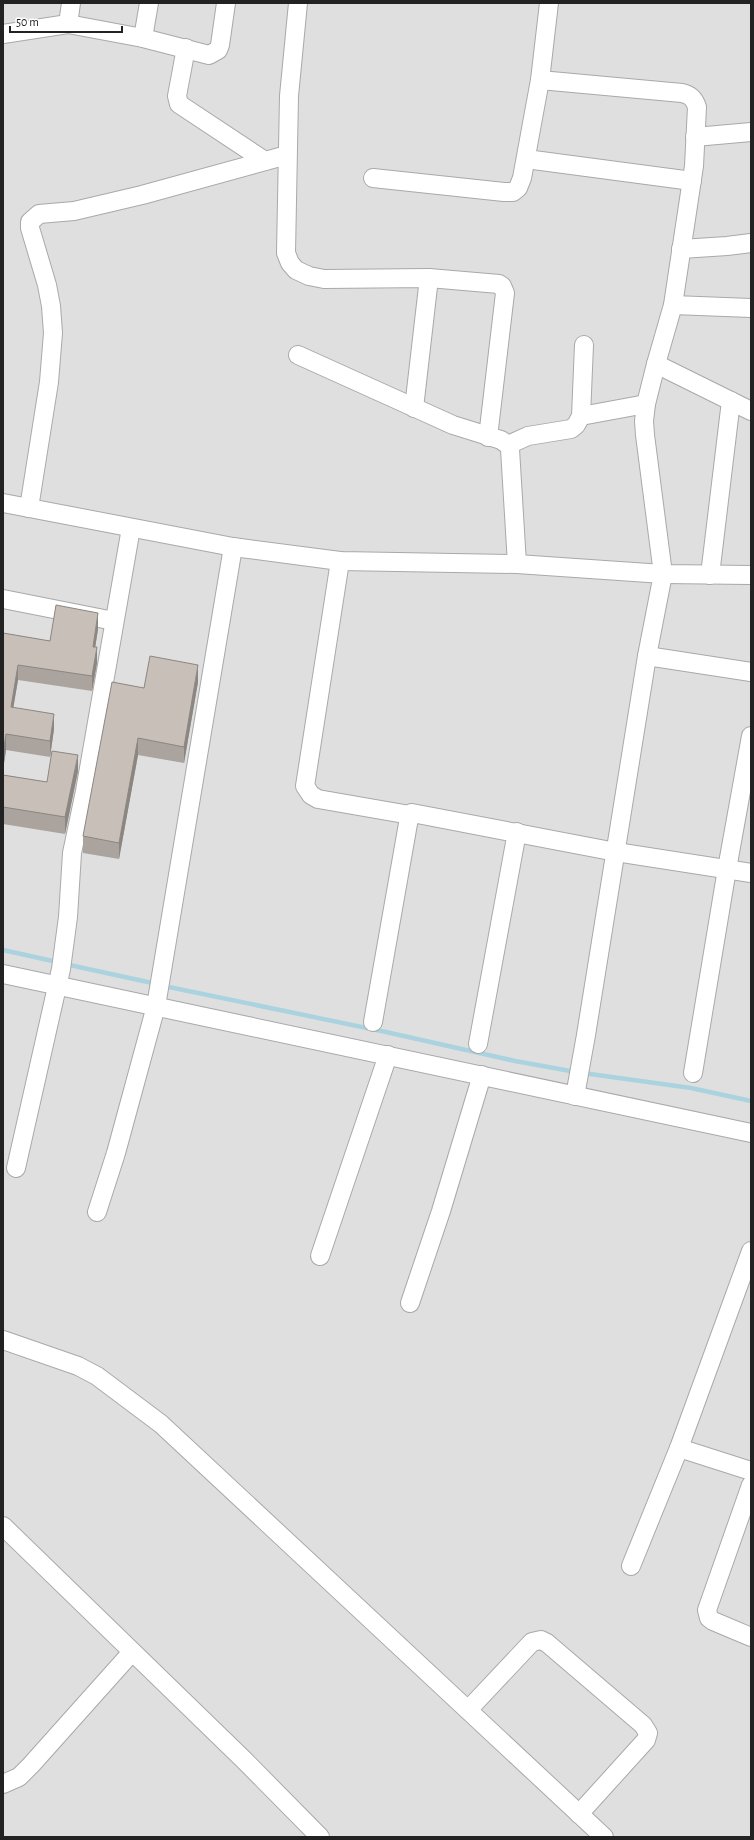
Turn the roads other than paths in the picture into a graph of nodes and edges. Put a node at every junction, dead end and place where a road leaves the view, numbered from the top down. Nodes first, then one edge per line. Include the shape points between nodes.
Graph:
1 (71, 3) edge
2 (149, 3) edge
3 (226, 3) edge
4 (298, 3) edge
5 (549, 3) edge
6 (68, 24) junction
7 (3, 34) edge
8 (143, 38) junction
9 (186, 48) junction
10 (540, 80) junction
11 (751, 132) edge
12 (695, 136) junction
13 (287, 156) junction
14 (526, 159) junction
15 (265, 161) junction
16 (373, 178) dead end
17 (692, 181) junction
18 (751, 243) edge
19 (681, 249) junction
20 (429, 278) junction
21 (673, 304) junction
22 (751, 308) edge
23 (584, 345) dead end
24 (298, 355) dead end
25 (656, 364) junction
26 (731, 401) junction
27 (646, 404) junction
28 (414, 408) junction
29 (751, 411) edge
30 (581, 416) junction
31 (488, 437) junction
32 (508, 445) junction
33 (3, 503) edge
34 (29, 508) junction
35 (131, 528) junction
36 (233, 547) junction
37 (340, 561) junction
38 (517, 564) junction
39 (664, 574) junction
40 (710, 575) junction
41 (751, 576) edge
42 (3, 599) edge
43 (114, 621) junction
44 (647, 656) junction
45 (751, 672) edge
46 (751, 736) edge
47 (410, 815) junction
48 (516, 832) junction
49 (616, 852) junction
50 (727, 869) junction
51 (751, 873) edge
52 (3, 974) edge
53 (60, 977) junction
54 (158, 994) junction
55 (373, 1022) dead end
56 (478, 1044) dead end
57 (388, 1055) junction
58 (693, 1072) dead end
59 (482, 1076) junction
60 (576, 1090) junction
61 (751, 1133) edge
62 (16, 1168) dead end
63 (97, 1212) dead end
64 (751, 1251) edge
65 (320, 1256) dead end
66 (410, 1303) dead end
67 (3, 1340) edge
68 (679, 1448) junction
69 (751, 1471) edge
70 (751, 1485) edge
71 (3, 1526) edge
72 (631, 1566) dead end
73 (751, 1637) edge
74 (132, 1652) junction
75 (468, 1710) junction
76 (3, 1784) edge
77 (579, 1814) junction
78 (320, 1837) edge
79 (604, 1837) edge

1 - 6 street
2 - 8 street
3 - 9 street via 218,50 209,55
4 - 13 street via 289,96
5 - 10 street
6 - 7 street
6 - 8 street
8 - 9 street
9 - 15 street via 177,96 179,104
10 - 12 street via 689,94 697,107
10 - 14 street
11 - 12 street
12 - 17 street
13 - 15 street
13 - 20 street via 286,253 296,270 324,280
14 - 16 street via 520,183 513,192
14 - 17 street
15 - 34 street via 142,195 74,211 40,214 30,222 47,285 53,333 49,382
17 - 19 street
18 - 19 street
19 - 21 street
20 - 28 street
20 - 31 street via 499,284 504,289
21 - 22 street
21 - 25 street
23 - 30 street
24 - 28 street
25 - 26 street
25 - 27 street
26 - 29 street
26 - 40 street
27 - 30 street
27 - 39 street via 644,435
28 - 31 street
30 - 32 street via 571,429 528,436
31 - 32 street via 501,440
32 - 38 street
33 - 34 street
34 - 35 street
35 - 36 street
35 - 43 street
36 - 37 street
36 - 54 street
37 - 38 street
37 - 47 street via 305,786 311,795 318,799
38 - 39 street
39 - 40 street
39 - 44 street
40 - 41 street
42 - 43 street
43 - 53 street via 72,853 68,917
44 - 45 street
44 - 49 street
46 - 50 street
47 - 48 street via 416,812
47 - 55 street
48 - 49 street
48 - 56 street
49 - 50 street
49 - 60 street
50 - 51 street
50 - 58 street
52 - 53 street
53 - 54 street
53 - 62 street
54 - 57 street
54 - 63 street via 116,1153
57 - 59 street
57 - 65 street
59 - 60 street
59 - 66 street
60 - 61 street
64 - 68 street
67 - 75 street via 84,1370 119,1391 155,1419
68 - 69 street
68 - 72 street
70 - 73 street via 707,1610 709,1618 713,1621
71 - 74 street
74 - 76 street via 32,1765 18,1778
74 - 78 street
75 - 77 street
75 - 77 street via 532,1642 542,1640 643,1725 648,1733 646,1740
77 - 79 street

